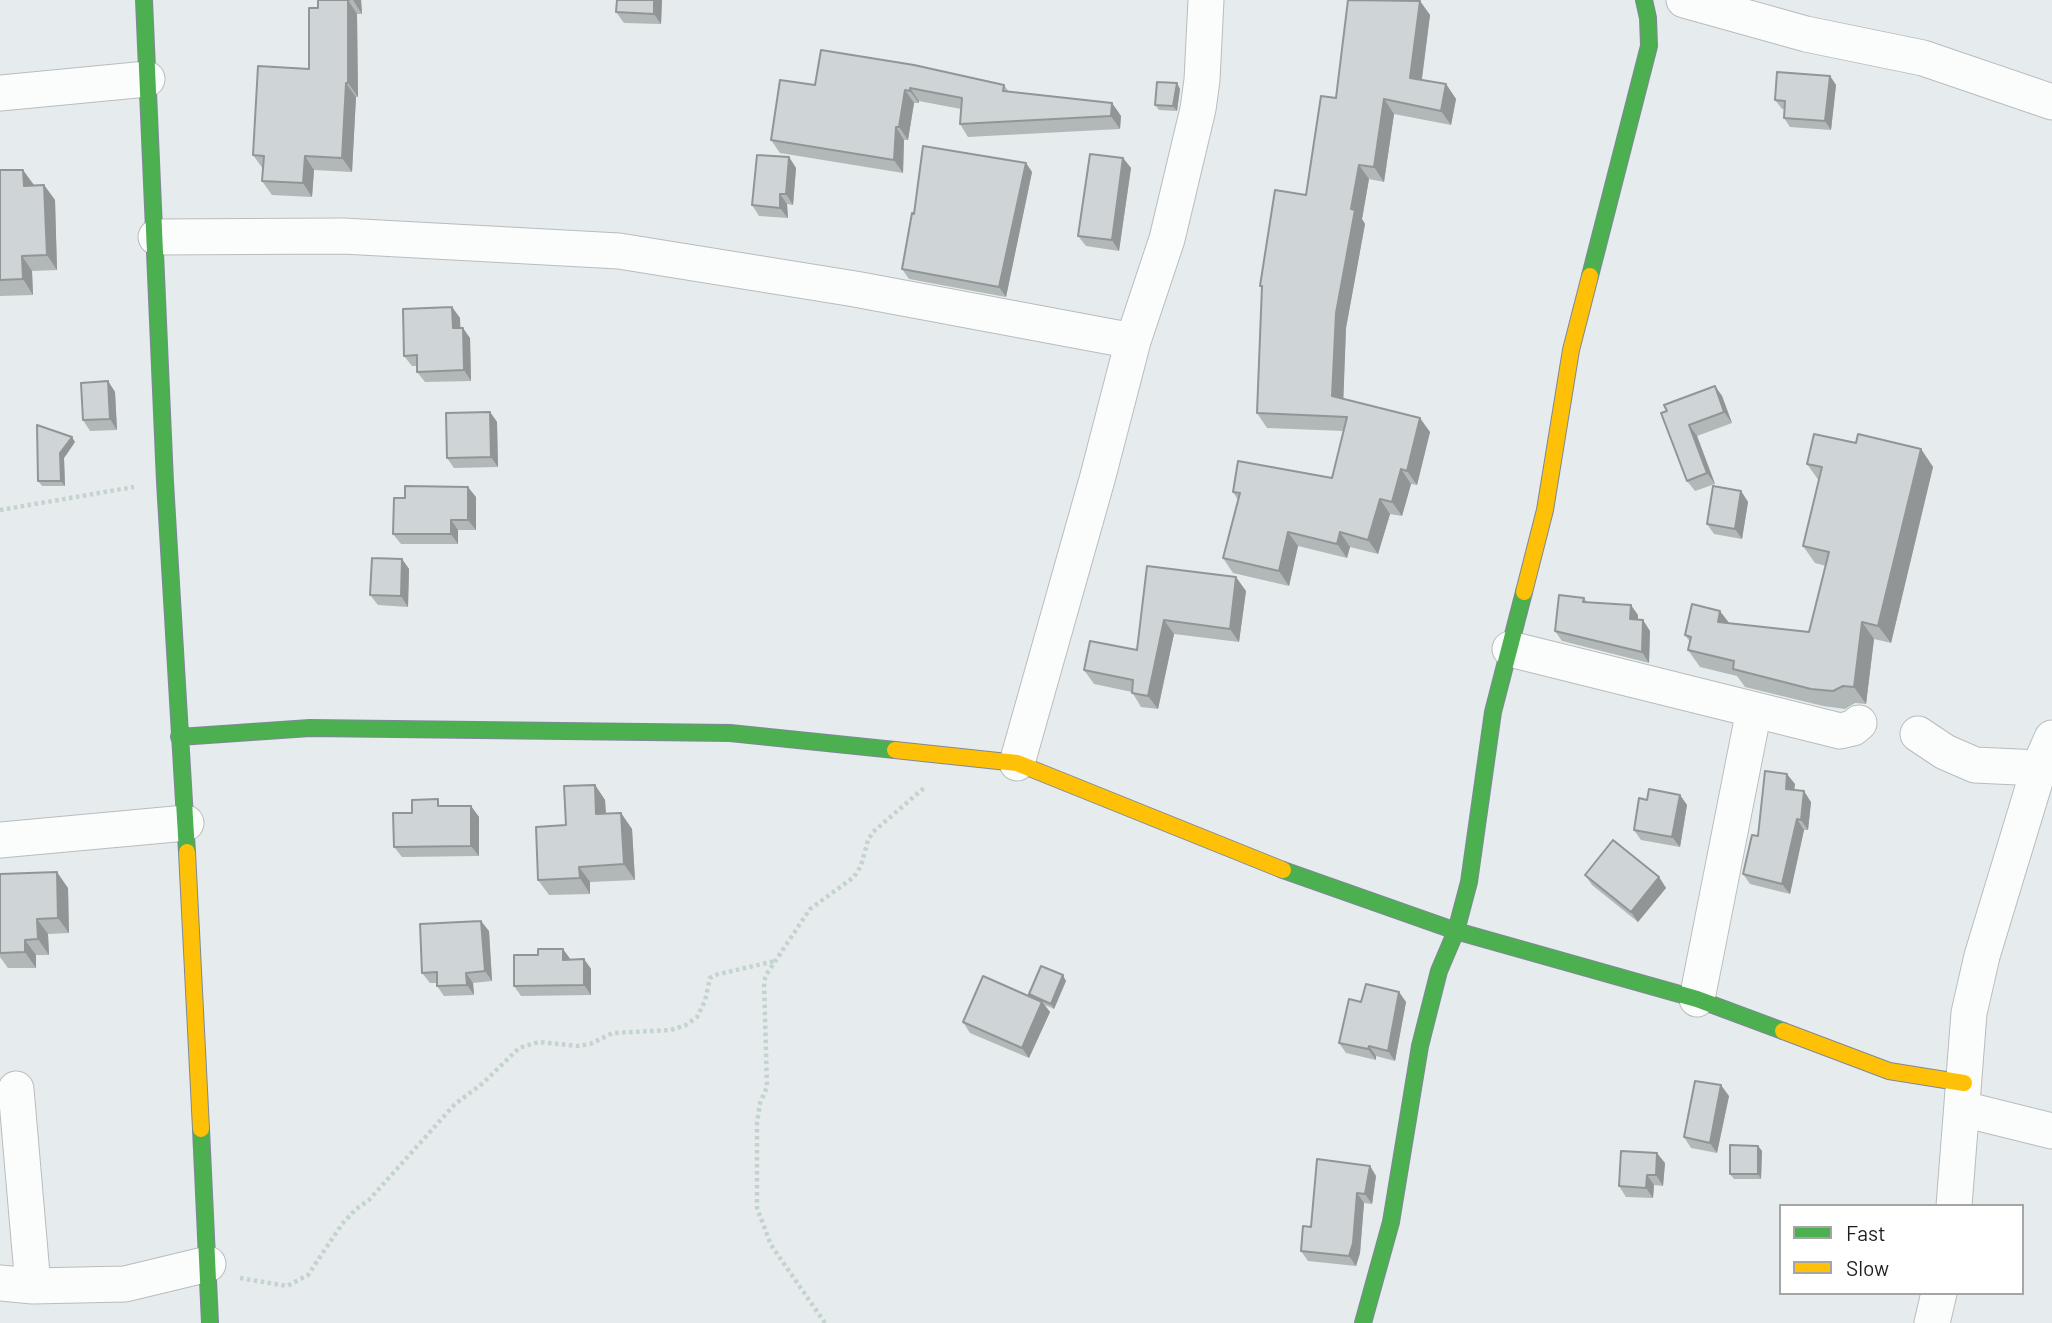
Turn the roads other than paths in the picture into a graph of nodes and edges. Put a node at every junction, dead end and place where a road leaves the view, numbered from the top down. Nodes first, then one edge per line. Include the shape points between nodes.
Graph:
1 (144, 0) edge
2 (1206, 0) edge
3 (1644, 0) edge
4 (1684, 0) edge
5 (147, 79) junction
6 (0, 93) edge
7 (2052, 102) edge
8 (156, 237) junction
9 (1133, 341) junction
10 (1510, 649) junction
11 (1754, 710) junction
12 (1859, 723) dead end
13 (1919, 734) dead end
14 (179, 737) junction
15 (2045, 753) edge
16 (1017, 763) junction
17 (186, 823) junction
18 (0, 840) edge
19 (1456, 930) junction
20 (1697, 999) junction
21 (16, 1088) dead end
22 (1963, 1096) junction
23 (2052, 1131) edge
24 (1954, 1204) edge
25 (208, 1268) junction
26 (16, 1285) edge
27 (1939, 1295) edge
28 (210, 1323) edge
29 (1363, 1323) edge
30 (1932, 1323) edge

1 - 5 street
2 - 9 street via 1198,109 1167,239
3 - 10 street via 1648,46 1571,350 1545,510
4 - 7 street via 1806,34 1923,58
5 - 6 street
5 - 8 street
8 - 9 street via 343,236 619,251
8 - 14 street
9 - 16 street
10 - 11 street
10 - 19 street via 1493,712 1469,882
11 - 12 street via 1840,731
11 - 20 street
13 - 15 street via 1975,765
14 - 16 street via 310,728 730,733
14 - 17 street
15 - 22 street via 1982,956 1969,1013
16 - 19 street via 1262,863
17 - 18 street
17 - 25 street
19 - 20 street
19 - 29 street via 1439,971 1420,1046 1391,1222
20 - 22 street
21 - 26 street
22 - 23 street
22 - 24 street
25 - 26 street via 125,1284
25 - 28 street
27 - 30 street

